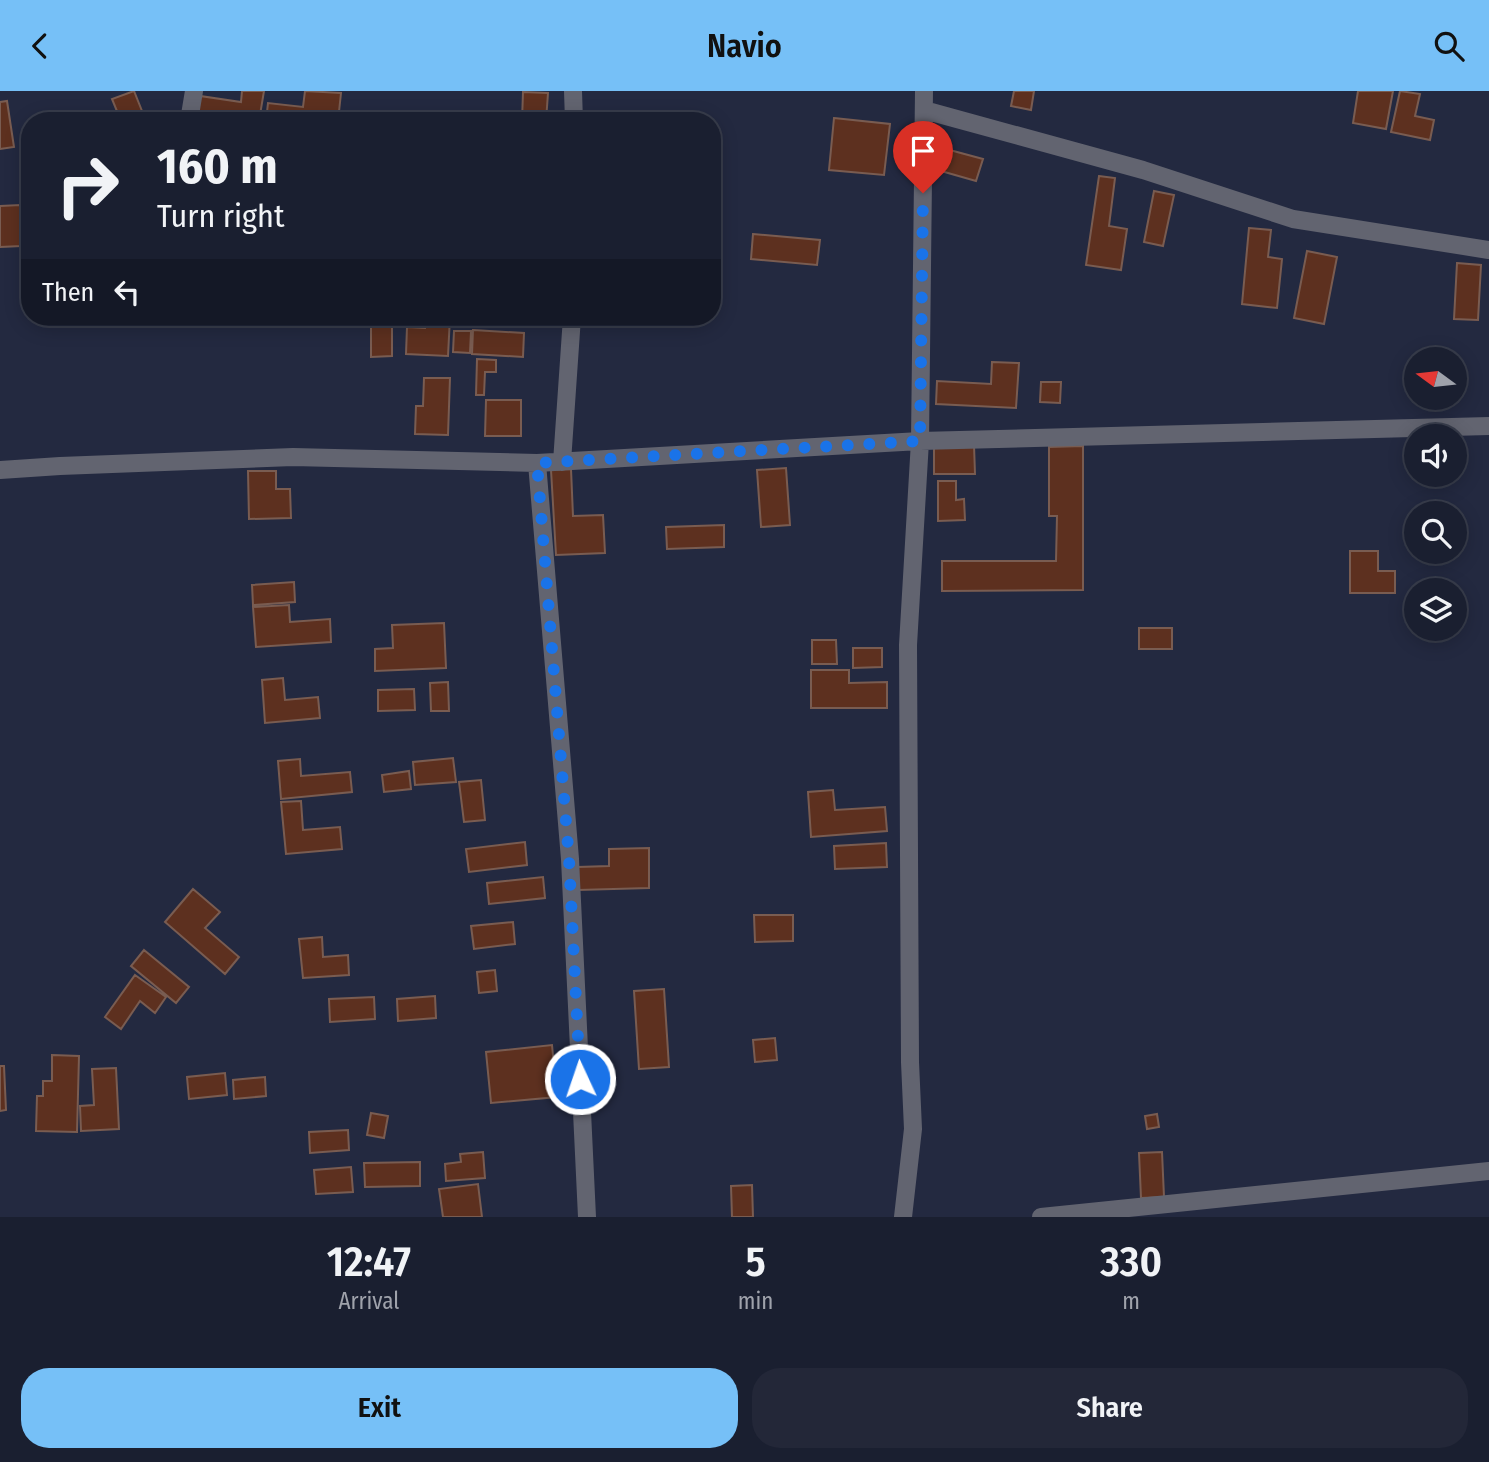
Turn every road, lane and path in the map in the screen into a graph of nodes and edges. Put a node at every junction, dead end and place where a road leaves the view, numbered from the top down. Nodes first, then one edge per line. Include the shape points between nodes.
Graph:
1 (194, 91) edge
2 (573, 91) edge
3 (924, 91) edge
4 (924, 110) junction
5 (190, 112) edge
6 (574, 112) edge
7 (1489, 250) edge
8 (571, 326) edge
9 (1489, 426) edge
10 (920, 441) junction
11 (562, 462) junction
12 (537, 463) junction
13 (0, 470) edge
14 (1489, 1171) edge
15 (587, 1217) edge
16 (903, 1217) edge
17 (1041, 1217) edge

1 - 5 street
2 - 6 street
3 - 4 street
4 - 7 street via 1143,170 1293,219
4 - 10 street
8 - 11 street
9 - 10 street
10 - 11 street
10 - 16 street via 908,645 913,1129
11 - 12 street
12 - 13 street via 293,457
12 - 15 street via 569,859
14 - 17 street

